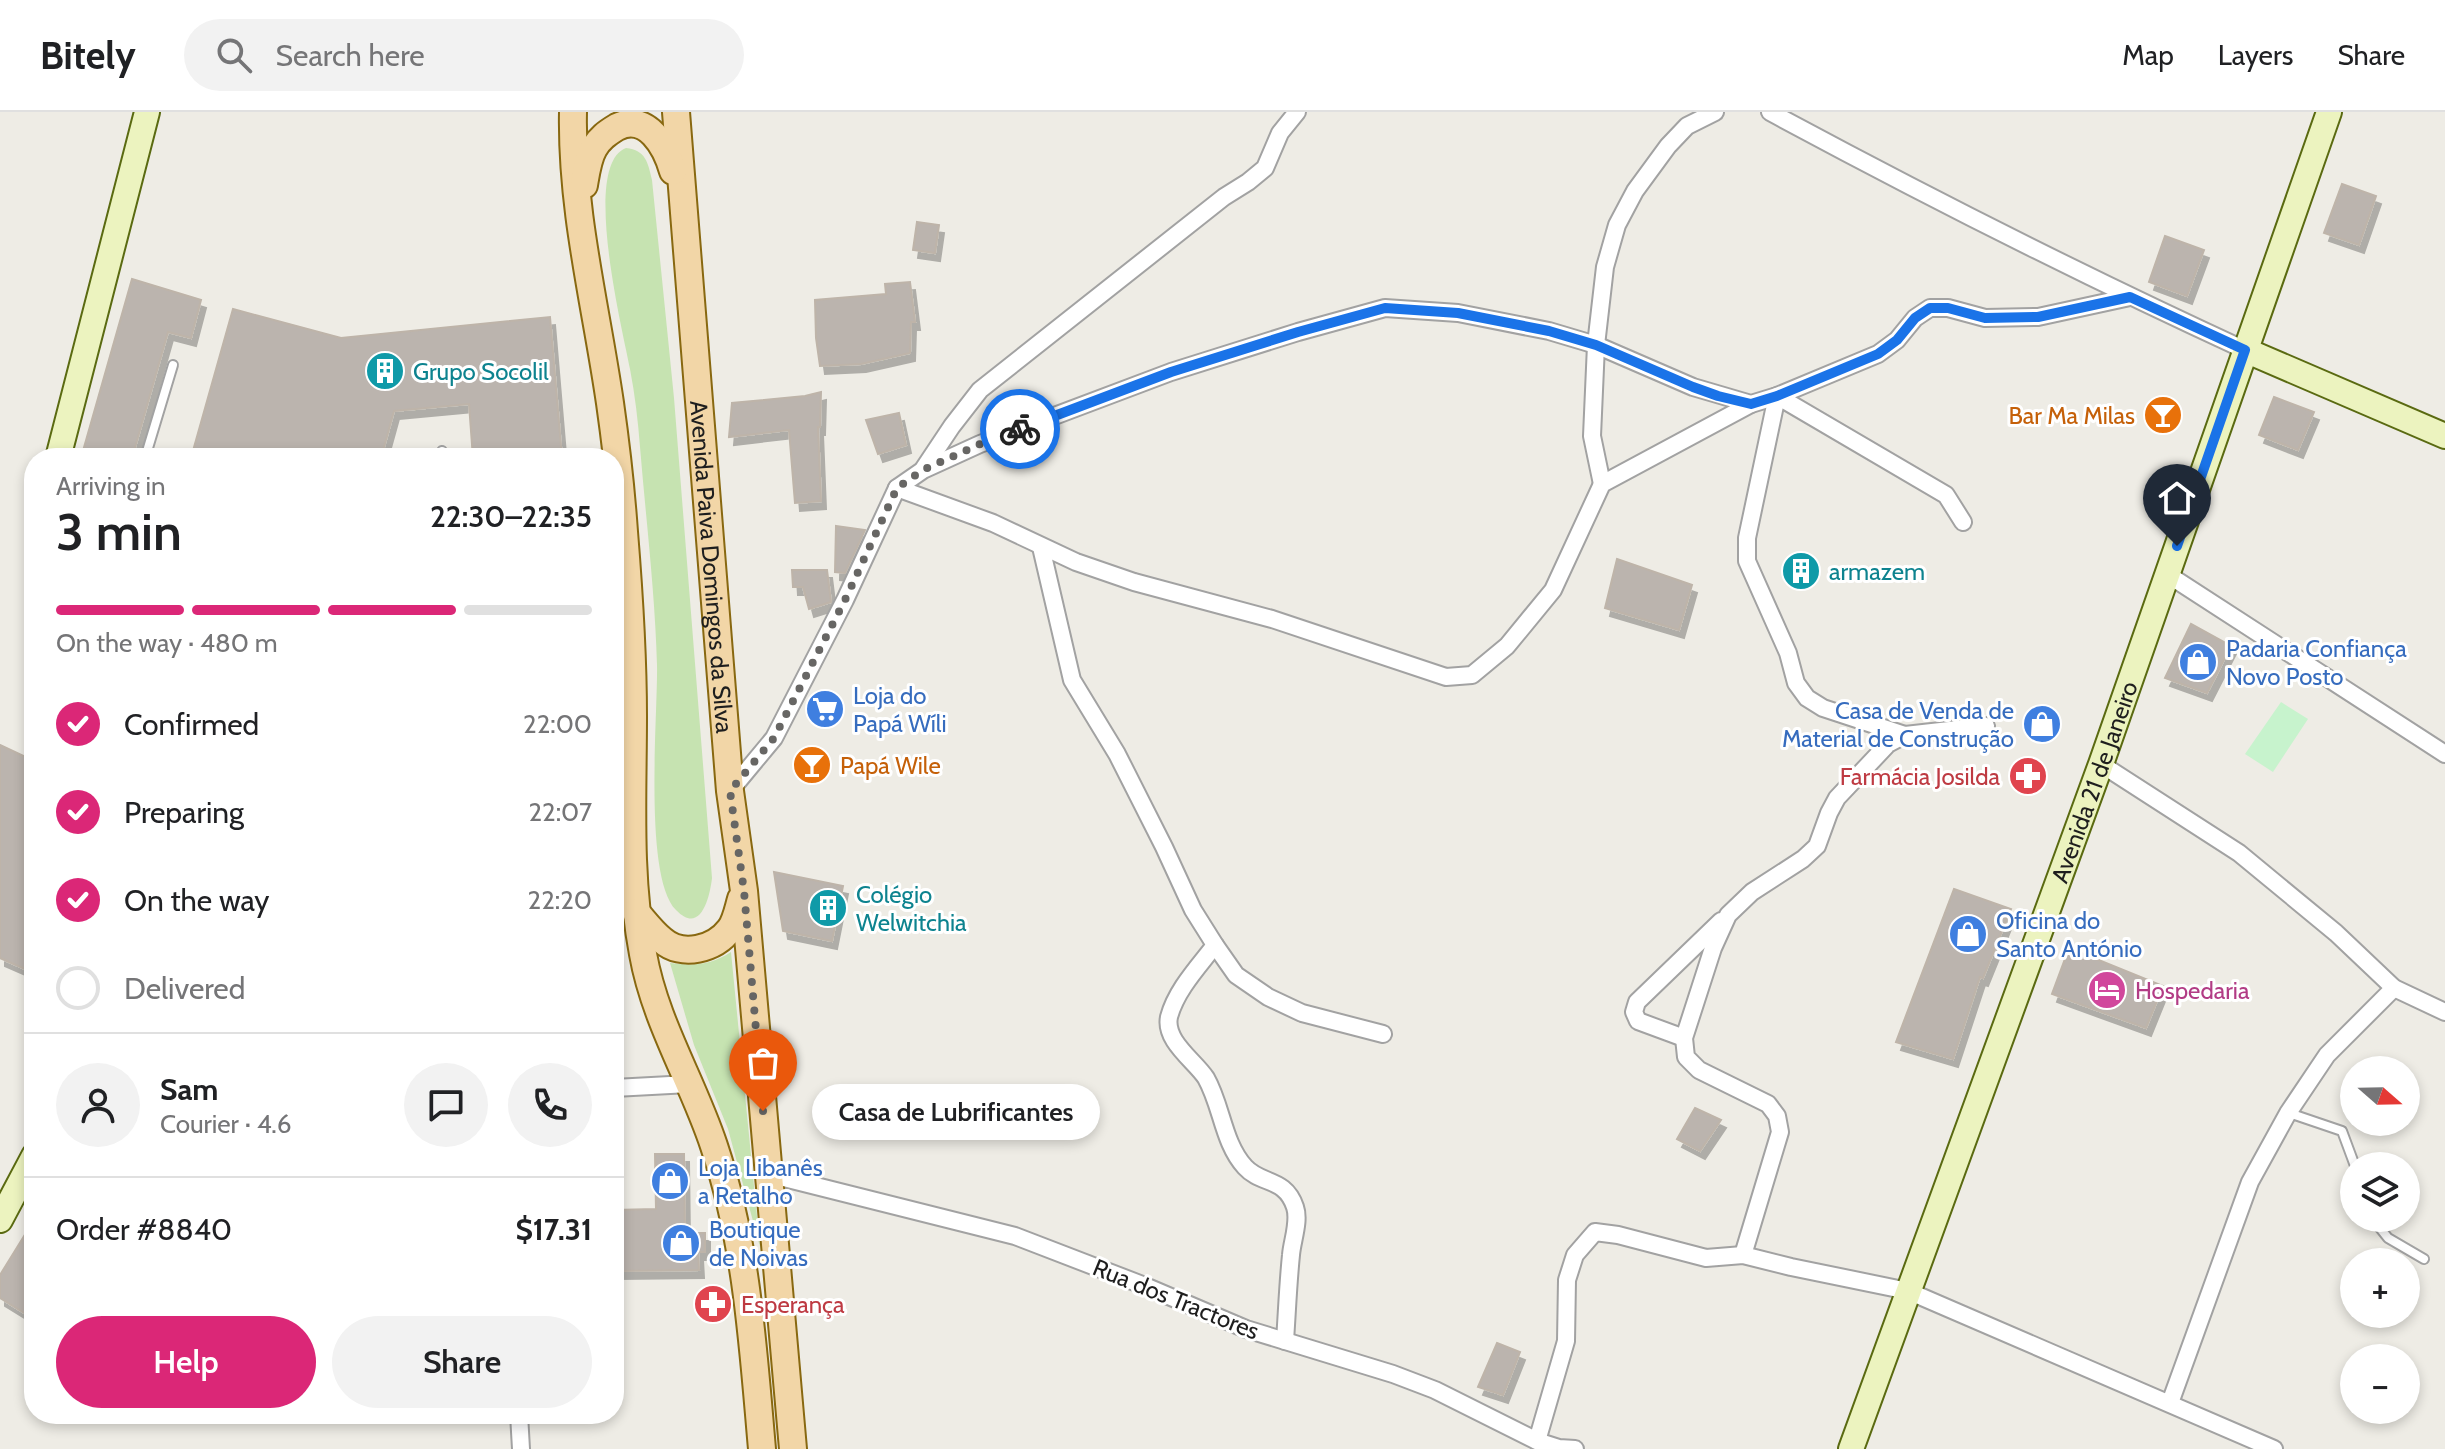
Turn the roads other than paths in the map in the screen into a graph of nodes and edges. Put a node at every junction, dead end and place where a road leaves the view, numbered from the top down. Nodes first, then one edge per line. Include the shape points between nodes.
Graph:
1 (147, 112) edge
2 (573, 112) edge
3 (676, 112) edge
4 (1297, 112) edge
5 (1715, 112) edge
6 (1770, 112) edge
7 (2329, 112) edge
8 (683, 200) junction
9 (577, 211) junction
10 (2130, 297) junction
11 (1596, 345) junction
12 (2245, 350) junction
13 (173, 365) dead end
14 (1777, 396) junction
15 (1751, 404) junction
16 (2445, 436) edge
17 (61, 448) edge
18 (148, 448) edge
19 (613, 448) edge
20 (923, 470) junction
21 (1602, 484) junction
22 (897, 488) junction
23 (1963, 522) dead end
24 (1041, 547) junction
25 (2167, 574) junction
26 (624, 576) edge
27 (1986, 726) dead end
28 (1905, 735) junction
29 (2445, 754) edge
30 (2101, 764) junction
31 (730, 791) junction
32 (744, 891) junction
33 (636, 912) junction
34 (1728, 915) junction
35 (1215, 945) junction
36 (2394, 988) junction
37 (2445, 1012) edge
38 (1383, 1034) dead end
39 (1684, 1038) junction
40 (689, 1084) junction
41 (624, 1087) edge
42 (2288, 1113) junction
43 (2350, 1152) edge
44 (768, 1174) junction
45 (24, 1175) edge
46 (0, 1220) edge
47 (2382, 1232) edge
48 (1743, 1255) junction
49 (2424, 1259) dead end
50 (1908, 1291) junction
51 (1285, 1341) junction
52 (2170, 1403) junction
53 (520, 1424) edge
54 (1537, 1441) junction
55 (1559, 1448) edge
56 (521, 1449) edge
57 (762, 1449) edge
58 (793, 1449) edge
59 (1575, 1449) edge
60 (1851, 1449) edge
61 (2274, 1449) edge

1 - 17 main road
2 - 9 main road
3 - 8 main road, Avenida Paiva Domingos da Silva
4 - 20 street via 1280,133 1265,168 980,390
5 - 11 street via 1687,126 1668,146 1617,225 1605,267
6 - 10 street
7 - 12 main road, Avenida 21 de Janeiro
8 - 9 main road via 668,153 654,133 639,124 623,124 604,135 592,151
8 - 31 main road, Avenida Paiva Domingos da Silva
9 - 19 main road
10 - 12 street
10 - 14 street via 2038,317 1985,318 1930,308 1878,354
11 - 15 street via 1693,387
11 - 20 street via 1458,313 1385,308 1171,372
11 - 21 street via 1592,436
12 - 16 main road
12 - 25 main road, Avenida 21 de Janeiro
13 - 18 lane
14 - 15 street
14 - 23 street via 1946,495
14 - 28 street via 1747,538 1747,561 1796,683 1807,698
15 - 21 street
20 - 22 street
21 - 24 street via 1553,590 1507,646 1472,675 1446,677 1272,619 1134,582
22 - 24 street via 993,523
22 - 31 street via 774,738
24 - 35 street via 1072,680 1117,754
25 - 29 street
25 - 30 main road, Avenida 21 de Janeiro
26 - 33 main road via 633,662
27 - 28 street
28 - 34 street via 1888,744 1837,798 1817,846
30 - 36 street via 2239,853
30 - 50 main road, Avenida 21 de Janeiro
31 - 32 main road, Avenida Paiva Domingos da Silva
32 - 33 main road via 733,927 706,947 687,950 664,943
32 - 44 main road, Avenida Paiva Domingos da Silva
33 - 40 main road via 654,997
34 - 39 street
34 - 39 street via 1637,1002 1638,1021
35 - 38 street via 1236,975 1268,997 1302,1013
35 - 51 street via 1168,1019 1180,1049 1205,1077 1240,1160 1247,1170 1290,1194 1297,1212
36 - 37 street
36 - 42 street via 2327,1055
39 - 48 street via 1686,1057 1699,1070 1768,1104 1777,1116 1780,1132
40 - 41 street
40 - 57 main road via 714,1145 737,1233 752,1327
42 - 43 lane via 2342,1131
42 - 52 street via 2250,1182
44 - 51 street, Rua dos Tractores via 1015,1236
44 - 58 main road, Avenida Paiva Domingos da Silva
45 - 46 main road
47 - 49 lane
48 - 50 street
48 - 54 street via 1706,1258 1595,1232 1575,1255 1567,1280 1566,1341
50 - 52 street
50 - 60 main road, Avenida 21 de Janeiro
51 - 54 street, Rua dos Tractores via 1435,1390
52 - 61 street
53 - 56 street
54 - 55 street, Rua dos Tractores
55 - 59 street, Rua dos Tractores

